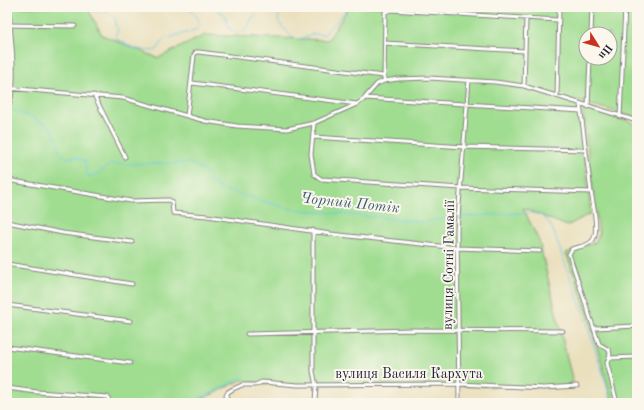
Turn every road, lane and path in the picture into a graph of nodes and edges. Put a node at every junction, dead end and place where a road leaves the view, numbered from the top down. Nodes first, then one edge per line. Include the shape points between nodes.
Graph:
1 (9, 7) edge
2 (559, 7) edge
3 (592, 7) edge
4 (625, 7) edge
5 (526, 18) junction
6 (558, 20) junction
7 (8, 25) edge
8 (75, 26) dead end
9 (591, 26) edge
10 (384, 43) junction
11 (525, 51) junction
12 (590, 66) edge
13 (383, 76) junction
14 (469, 80) junction
15 (384, 81) junction
16 (192, 83) junction
17 (524, 86) junction
18 (7, 88) edge
19 (12, 88) junction
20 (94, 95) junction
21 (557, 96) junction
22 (365, 98) junction
23 (357, 104) junction
24 (580, 104) junction
25 (468, 105) junction
26 (588, 107) junction
27 (581, 111) junction
28 (7, 112) edge
29 (187, 116) junction
30 (620, 117) junction
31 (637, 121) edge
32 (314, 122) junction
33 (314, 137) junction
34 (464, 146) junction
35 (586, 150) junction
36 (125, 157) dead end
37 (7, 180) edge
38 (461, 188) junction
39 (591, 192) junction
40 (7, 222) edge
41 (313, 230) junction
42 (132, 242) dead end
43 (457, 248) junction
44 (540, 251) dead end
45 (7, 264) edge
46 (132, 284) dead end
47 (7, 305) edge
48 (131, 321) dead end
49 (637, 326) edge
50 (595, 328) junction
51 (459, 331) junction
52 (562, 331) dead end
53 (313, 333) junction
54 (247, 334) dead end
55 (7, 347) edge
56 (637, 357) edge
57 (609, 358) junction
58 (130, 363) dead end
59 (316, 384) junction
60 (460, 384) junction
61 (577, 386) dead end
62 (7, 388) edge
63 (109, 403) edge
64 (229, 403) edge
65 (316, 403) edge
66 (459, 403) edge
67 (617, 403) edge

1 - 7 street
2 - 6 street
3 - 9 street
4 - 30 street
5 - 6 street
5 - 10 street via 391,10 385,12
5 - 11 street
6 - 21 street
7 - 8 street
7 - 19 street via 12,51
10 - 11 street
10 - 13 street
11 - 17 street
12 - 26 street
13 - 15 street
13 - 16 street via 196,52
14 - 15 street via 398,78
14 - 17 street
14 - 25 street, вулиця Сотні Гамалії
15 - 22 street via 374,87
16 - 23 street
16 - 29 street
17 - 21 street
18 - 19 street
19 - 20 street
19 - 28 street
20 - 29 street via 138,101
20 - 36 street
21 - 24 street
22 - 23 street
22 - 25 street
23 - 32 street
24 - 26 street
24 - 27 street
25 - 27 street
25 - 34 street, вулиця Сотні Гамалії
26 - 30 street
27 - 35 street
29 - 32 street via 220,124 284,129
30 - 31 street
32 - 33 street
33 - 34 street
33 - 38 street via 311,154 314,174 318,178
34 - 35 street
34 - 38 street, вулиця Сотні Гамалії
35 - 39 street
37 - 41 street via 132,201 169,200 172,202 173,213
38 - 39 street
38 - 43 street, вулиця Сотні Гамалії
39 - 50 street via 595,237 590,243 572,249 569,254
40 - 42 street
41 - 43 street
41 - 53 street
43 - 44 street
43 - 51 street, вулиця Сотні Гамалії
45 - 46 street
47 - 48 street
49 - 50 street
50 - 57 street via 599,344 608,350
51 - 52 street
51 - 53 street
51 - 60 street, вулиця Сотні Гамалії
53 - 54 street
53 - 59 street via 313,371
55 - 58 street
56 - 57 street
57 - 67 street via 606,363
59 - 60 street, вулиця Василя Кархута
59 - 64 street, вулиця Василя Кархута via 262,382 242,385 227,392
59 - 65 street
60 - 61 street, вулиця Василя Кархута via 544,388
60 - 66 street, вулиця Сотні Гамалії
62 - 63 street via 108,397

